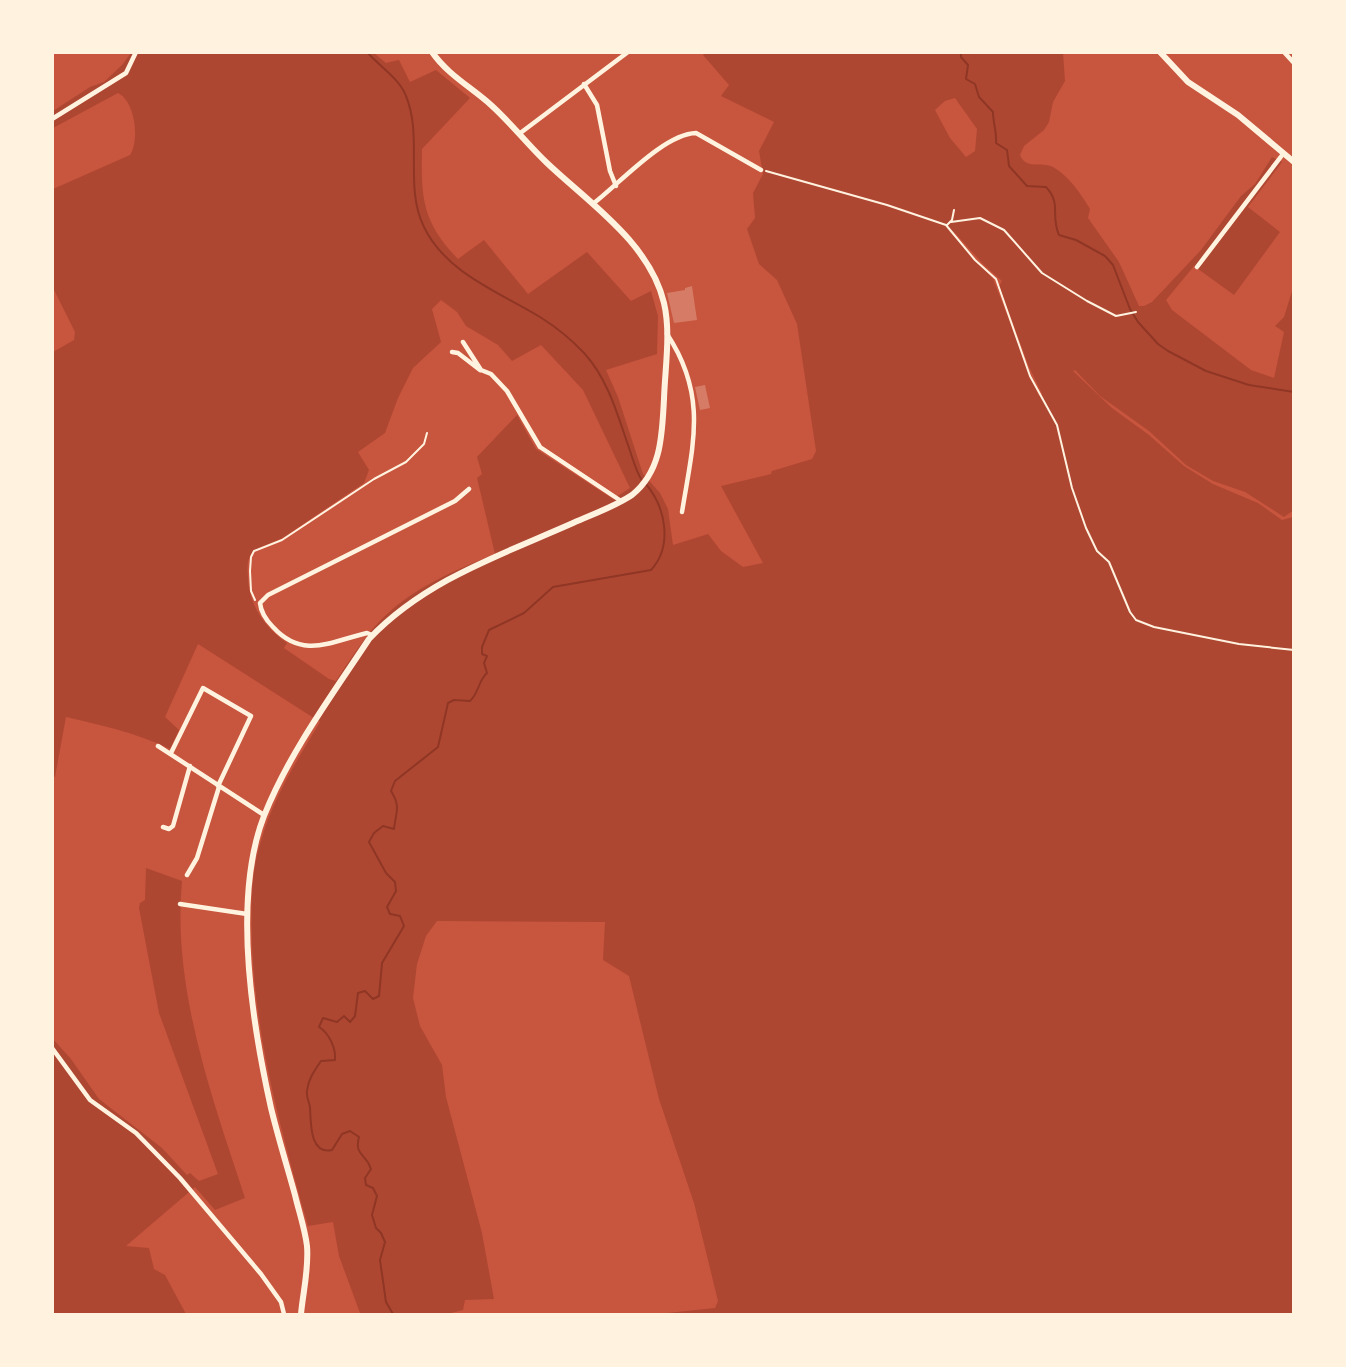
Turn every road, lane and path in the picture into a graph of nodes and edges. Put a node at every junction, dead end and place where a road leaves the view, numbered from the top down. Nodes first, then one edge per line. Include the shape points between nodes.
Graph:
1 (136, 52) edge
2 (432, 52) edge
3 (628, 52) edge
4 (1160, 52) edge
5 (1284, 52) edge
6 (1293, 63) edge
7 (584, 83) junction
8 (52, 119) edge
9 (519, 134) junction
10 (1283, 154) junction
11 (1293, 162) edge
12 (761, 170) joint
13 (616, 186) junction
14 (594, 203) junction
15 (954, 209) dead end
16 (950, 222) junction
17 (946, 225) junction
18 (1197, 267) dead end
19 (1136, 312) dead end
20 (667, 333) junction
21 (463, 342) dead end
22 (452, 352) dead end
23 (481, 370) junction
24 (428, 432) dead end
25 (469, 489) dead end
26 (622, 501) junction
27 (682, 512) dead end
28 (260, 607) junction
29 (372, 635) junction
30 (1293, 650) edge
31 (158, 746) dead end
32 (171, 753) junction
33 (190, 766) junction
34 (219, 787) junction
35 (264, 815) junction
36 (163, 827) dead end
37 (187, 875) dead end
38 (180, 904) dead end
39 (247, 914) junction
40 (52, 1048) edge
41 (284, 1314) edge
42 (301, 1314) edge

1 - 8 street via 126,73
2 - 9 main road
3 - 7 street
4 - 10 main road via 1188,82 1238,115
5 - 6 street
7 - 9 street
7 - 13 street via 597,106
9 - 14 main road
10 - 11 main road
10 - 18 street
12 - 13 street via 696,133 685,133
12 - 17 path
13 - 14 street
14 - 20 main road via 646,261 664,302
15 - 16 path
16 - 17 path
16 - 19 path via 974,217 992,224 1014,239 1042,273 1060,285 1104,311 1121,317
17 - 30 path via 996,279 1030,376 1057,425 1086,528 1097,551 1109,562 1133,617 1154,627
20 - 26 main road via 662,443 651,474
20 - 27 street via 680,354 694,397 695,429
21 - 23 street
22 - 23 street
23 - 26 street via 507,391 540,447
24 - 28 path via 424,444 406,462 282,540 254,551 250,582
25 - 28 street via 455,501 268,595
26 - 29 main road via 444,580
28 - 29 street via 275,630 297,644 326,645
29 - 35 main road via 290,763
31 - 32 street
32 - 33 street
32 - 34 street via 203,688 251,716
33 - 34 street
33 - 36 street via 173,826
34 - 35 street
34 - 37 street via 197,858
35 - 39 main road via 250,871
38 - 39 street
39 - 42 main road via 259,1055 307,1247
40 - 41 street via 90,1100 136,1133 198,1198 261,1273

